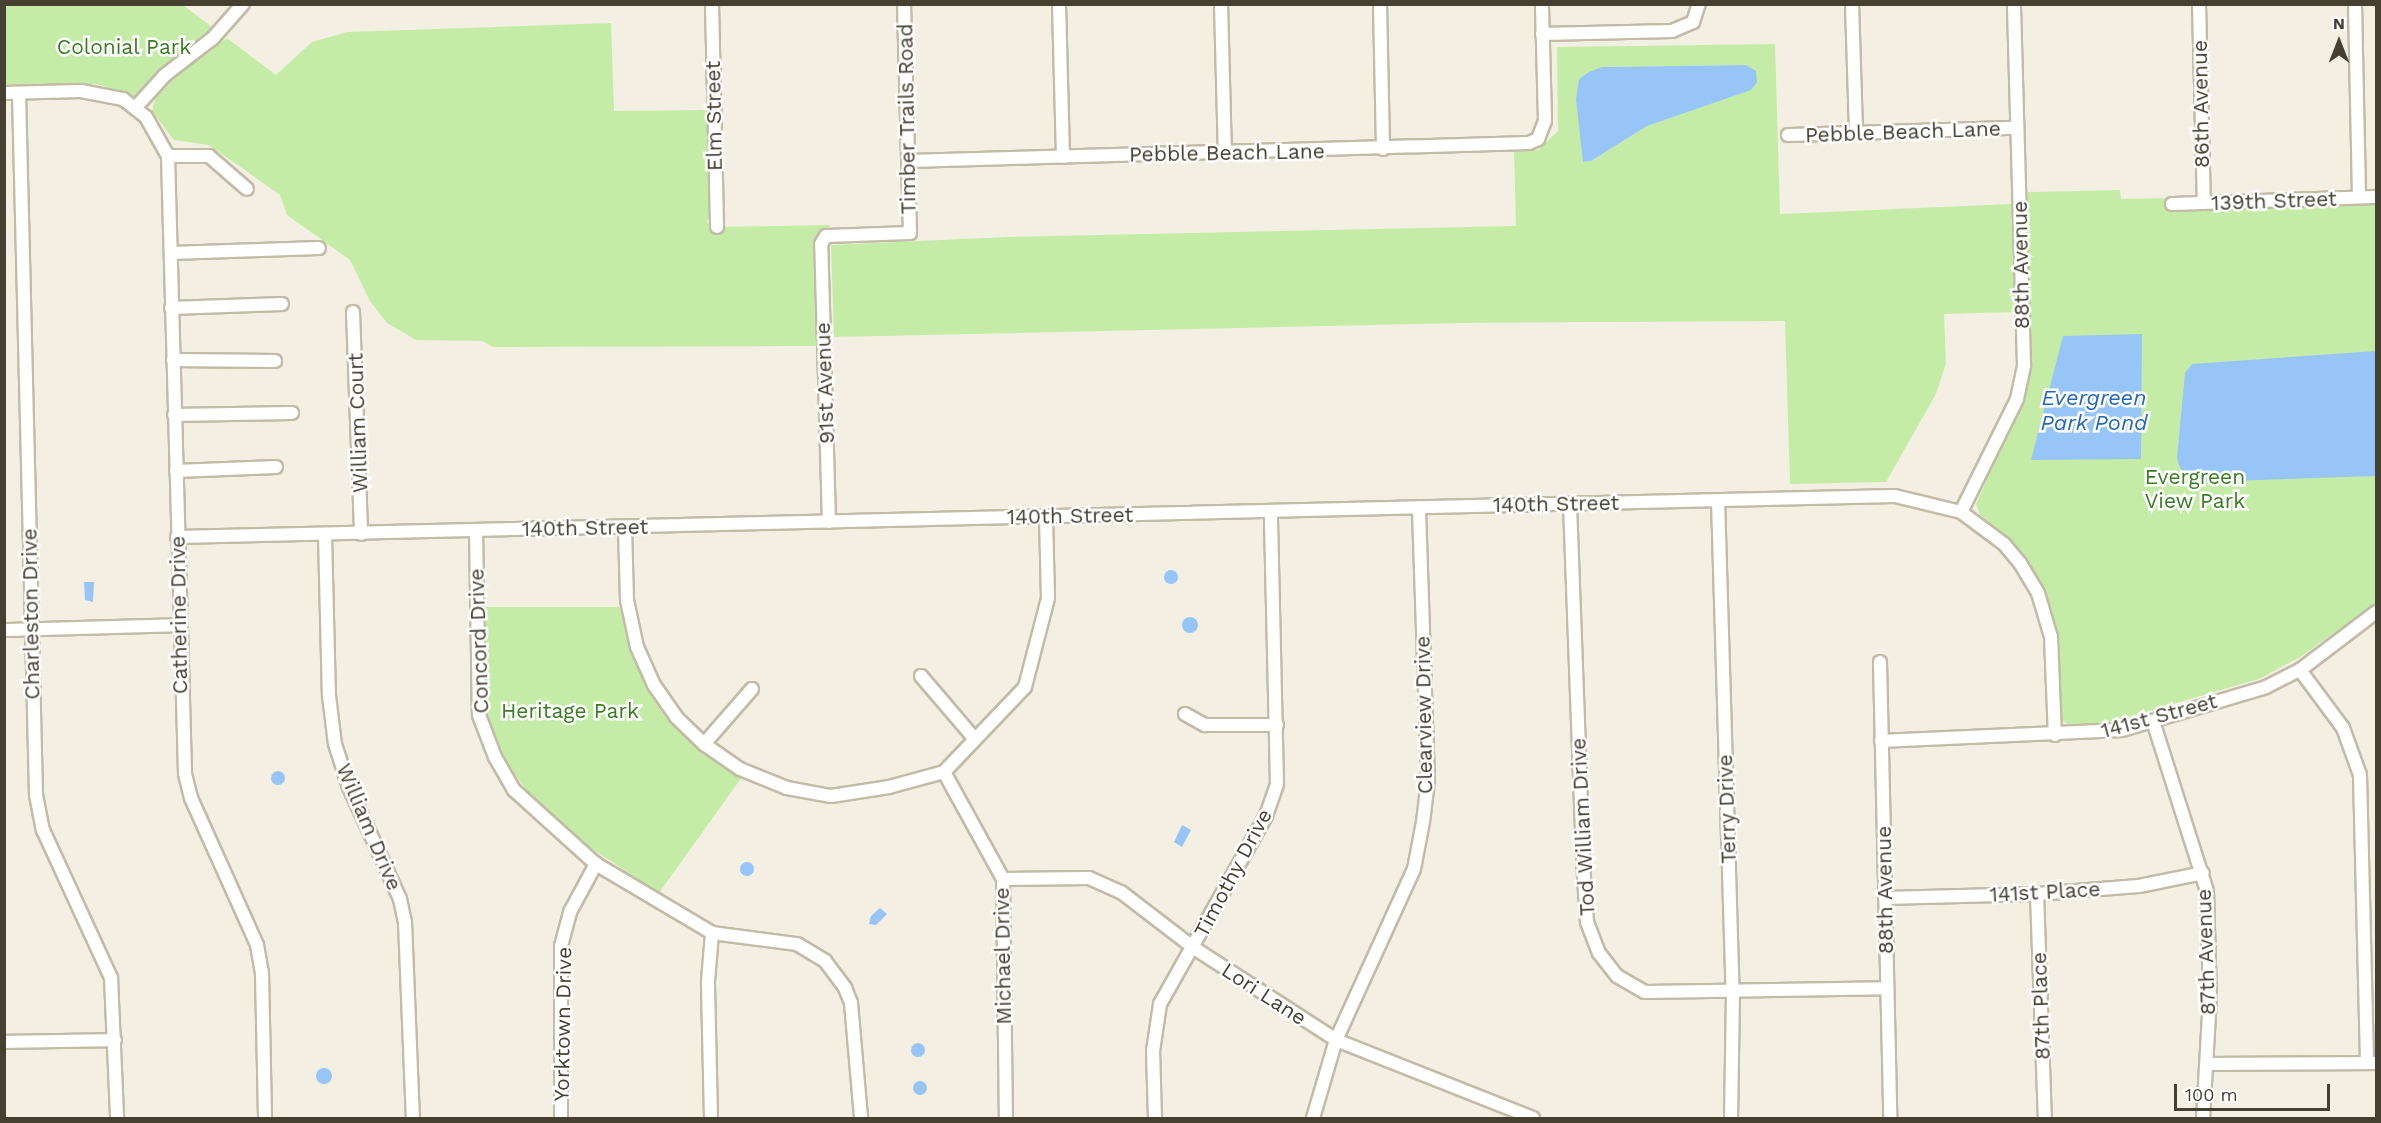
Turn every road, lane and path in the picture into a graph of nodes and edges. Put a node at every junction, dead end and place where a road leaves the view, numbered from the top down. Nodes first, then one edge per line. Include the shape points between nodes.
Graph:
1 (243, 4) edge
2 (712, 4) edge
3 (904, 4) edge
4 (1059, 4) edge
5 (1221, 4) edge
6 (1380, 4) edge
7 (1542, 4) edge
8 (1699, 4) edge
9 (1852, 4) edge
10 (2014, 4) edge
11 (2199, 4) edge
12 (2355, 4) edge
13 (1542, 34) junction
14 (4, 93) edge
15 (19, 93) junction
16 (136, 107) junction
17 (2017, 128) junction
18 (1856, 133) junction
19 (1788, 135) dead end
20 (1383, 149) junction
21 (1225, 153) junction
22 (168, 156) junction
23 (1063, 156) junction
24 (909, 160) junction
25 (247, 189) dead end
26 (2359, 197) junction
27 (2376, 197) edge
28 (2204, 203) junction
29 (2172, 204) dead end
30 (717, 227) dead end
31 (821, 244) joint
32 (319, 248) dead end
33 (171, 253) junction
34 (282, 304) dead end
35 (171, 308) junction
36 (353, 312) dead end
37 (173, 360) junction
38 (275, 361) dead end
39 (292, 413) dead end
40 (174, 415) junction
41 (276, 467) dead end
42 (176, 471) junction
43 (1718, 500) junction
44 (1570, 504) junction
45 (1419, 507) junction
46 (1271, 511) junction
47 (1961, 512) junction
48 (1046, 517) junction
49 (829, 522) junction
50 (625, 528) junction
51 (476, 530) junction
52 (362, 534) junction
53 (325, 535) junction
54 (177, 537) junction
55 (2376, 612) edge
56 (179, 625) junction
57 (31, 629) junction
58 (4, 630) edge
59 (1880, 662) dead end
60 (2300, 670) junction
61 (921, 676) dead end
62 (753, 689) dead end
63 (1185, 714) dead end
64 (2153, 721) junction
65 (1277, 725) junction
66 (2055, 735) junction
67 (974, 738) junction
68 (1881, 741) junction
69 (704, 744) junction
70 (944, 772) junction
71 (596, 864) junction
72 (2203, 873) junction
73 (1003, 879) junction
74 (2037, 894) junction
75 (1885, 898) junction
76 (712, 933) junction
77 (1194, 948) junction
78 (1887, 988) junction
79 (1733, 993) junction
80 (115, 1040) junction
81 (1336, 1040) junction
82 (4, 1042) edge
83 (2372, 1063) edge
84 (2207, 1064) junction
85 (117, 1119) edge
86 (265, 1119) edge
87 (413, 1119) edge
88 (561, 1119) edge
89 (711, 1119) edge
90 (861, 1119) edge
91 (1006, 1119) edge
92 (1155, 1119) edge
93 (1313, 1119) edge
94 (1533, 1119) edge
95 (1731, 1119) edge
96 (1890, 1119) edge
97 (2045, 1119) edge
98 (2203, 1119) edge

1 - 16 street via 213,38 165,75
2 - 30 street, Elm Street
3 - 24 street, Timber Trails Road
4 - 23 street
5 - 21 street
6 - 20 street
7 - 13 street
8 - 13 street via 1693,22 1672,31
9 - 18 street
10 - 17 street, 88th Avenue
11 - 28 street, 86th Avenue
12 - 26 street
13 - 20 street, Pebble Beach Lane via 1545,110 1541,134 1529,143
14 - 15 street
15 - 16 street via 103,93
15 - 57 street, Charleston Drive
16 - 22 street
17 - 18 street, Pebble Beach Lane
17 - 47 street, 88th Avenue via 2024,364 2018,399
18 - 19 street, Pebble Beach Lane
20 - 21 street, Pebble Beach Lane
21 - 23 street, Pebble Beach Lane
22 - 25 street via 209,156
22 - 33 street, Catherine Drive
23 - 24 street, Pebble Beach Lane
24 - 31 street, Timber Trails Road via 910,233 826,236
26 - 27 street, 139th Street
26 - 28 street, 139th Street
28 - 29 street, 139th Street
31 - 49 street, 91st Avenue
32 - 33 street
33 - 35 street, Catherine Drive
34 - 35 street
35 - 37 street, Catherine Drive
36 - 52 street, William Court
37 - 38 street
37 - 40 street, Catherine Drive
39 - 40 street
40 - 42 street, Catherine Drive
41 - 42 street
42 - 54 street, Catherine Drive
43 - 44 street, 140th Street
43 - 47 street, 140th Street via 1895,496
43 - 79 street, Terry Drive
44 - 45 street, 140th Street
44 - 79 street, Tod William Drive via 1587,922 1599,953 1617,976 1645,992
45 - 46 street, 140th Street
45 - 81 street, Clearview Drive via 1428,781 1423,822 1414,868
46 - 48 street, 140th Street
46 - 65 street, Timothy Drive
47 - 66 street via 2004,544 2038,593 2051,637
48 - 49 street, 140th Street
48 - 67 street via 1045,620 1025,687
49 - 50 street, 140th Street
50 - 51 street, 140th Street
50 - 69 street via 627,600 637,647 676,717
51 - 52 street, 140th Street
51 - 71 street, Concord Drive via 479,715 495,757 514,790
52 - 53 street, 140th Street
53 - 54 street, 140th Street
53 - 87 street, William Drive via 329,696 335,744 349,787 400,899 405,922
54 - 56 street, Catherine Drive
55 - 60 street, 141st Street
56 - 57 street
56 - 86 street, Catherine Drive via 187,787 256,945 262,973
57 - 58 street
57 - 80 street, Charleston Drive via 36,795 43,830 111,978
59 - 68 street, 88th Avenue
60 - 64 street, 141st Street via 2266,687
60 - 83 street via 2343,728 2360,775
61 - 67 street
62 - 69 street
63 - 65 street via 1205,725
64 - 66 street, 141st Street via 2113,732
64 - 72 street, 87th Avenue
65 - 77 street, Timothy Drive via 1277,784 1266,816
66 - 68 street, 141st Street
67 - 70 street
68 - 75 street, 88th Avenue
69 - 70 street via 740,769 787,788 831,796 889,787
70 - 73 street, Michael Drive
71 - 76 street, Concord Drive
71 - 88 street, Yorktown Drive via 570,912 561,946
72 - 74 street, 141st Place via 2139,886
72 - 84 street, 87th Avenue via 2210,998
73 - 77 street, Lori Lane via 1089,878 1121,892
73 - 91 street, Michael Drive
74 - 75 street, 141st Place
74 - 97 street, 87th Place
75 - 78 street, 88th Avenue
76 - 89 street via 708,981
76 - 90 street, Concord Drive via 797,944 818,956 835,973 851,1003
77 - 81 street, Lori Lane
77 - 92 street, Timothy Drive via 1160,1004 1153,1051
78 - 79 street, Tod William Drive
78 - 96 street, 88th Avenue
79 - 95 street, Terry Drive
80 - 82 street
80 - 85 street, Charleston Drive
81 - 93 street, Clearview Drive
81 - 94 street, Lori Lane
83 - 84 street
84 - 98 street, 87th Avenue

